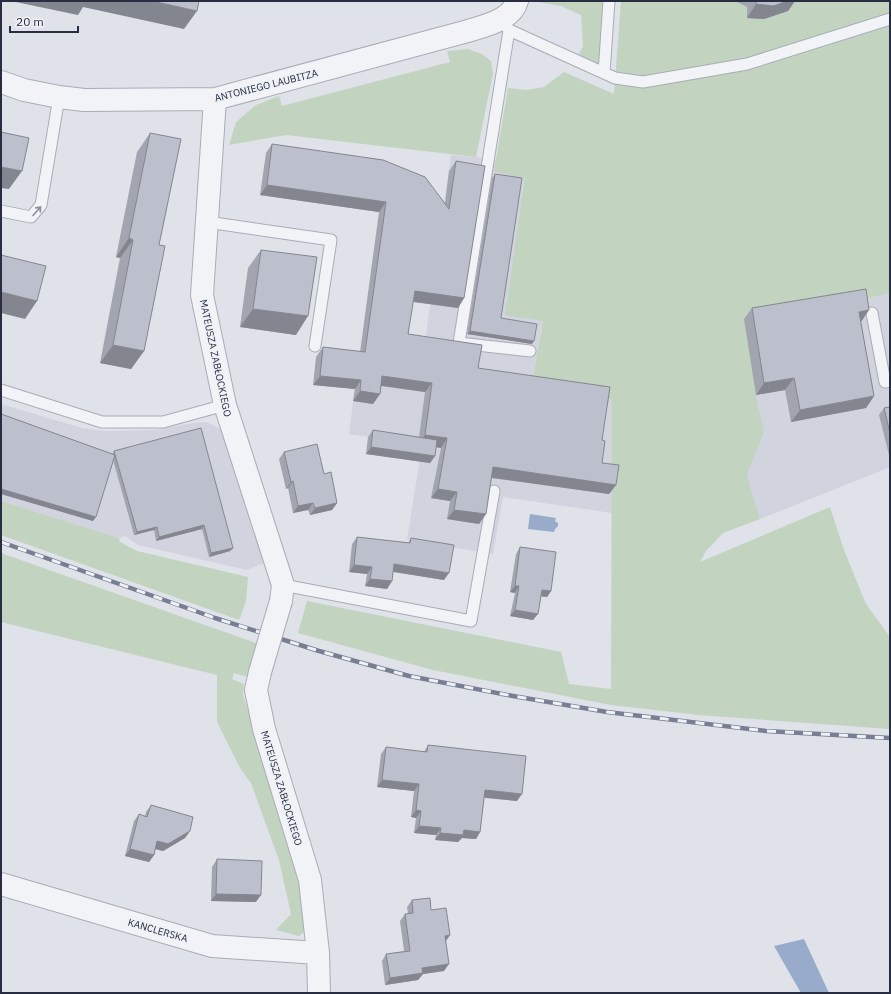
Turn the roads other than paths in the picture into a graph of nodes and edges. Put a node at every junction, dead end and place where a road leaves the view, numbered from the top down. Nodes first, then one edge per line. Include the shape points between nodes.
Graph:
1 (517, 1) edge
2 (609, 1) edge
3 (890, 19) edge
4 (506, 25) junction
5 (604, 73) junction
6 (1, 82) edge
7 (59, 97) junction
8 (215, 100) junction
9 (1, 211) edge
10 (207, 222) junction
11 (872, 313) dead end
12 (315, 346) dead end
13 (530, 351) dead end
14 (890, 381) edge
15 (1, 390) edge
16 (225, 405) junction
17 (494, 491) dead end
18 (282, 593) junction
19 (1, 884) edge
20 (318, 953) junction
21 (319, 993) edge

1 - 4 street, ANTONIEGO LAUBITZA
2 - 5 lane
3 - 5 lane via 746,64 643,82 615,78
4 - 5 lane
4 - 8 street, ANTONIEGO LAUBITZA
4 - 13 lane via 460,342
6 - 7 street, ANTONIEGO LAUBITZA
7 - 8 street, ANTONIEGO LAUBITZA via 84,100
9 -> 7 lane via 31,217 41,205
8 - 10 street, MATEUSZA ZABŁOCKIEGO
10 - 12 lane via 331,240
10 - 16 street, MATEUSZA ZABŁOCKIEGO via 202,295
11 - 14 lane via 885,382
15 - 16 lane via 102,422 163,422
16 - 18 street, MATEUSZA ZABŁOCKIEGO
17 - 18 lane via 471,621
18 - 20 street, MATEUSZA ZABŁOCKIEGO, bridge via 256,690 264,729 310,880
19 - 20 street, KANCLERSKA via 212,946
20 - 21 street, MATEUSZA ZABŁOCKIEGO

